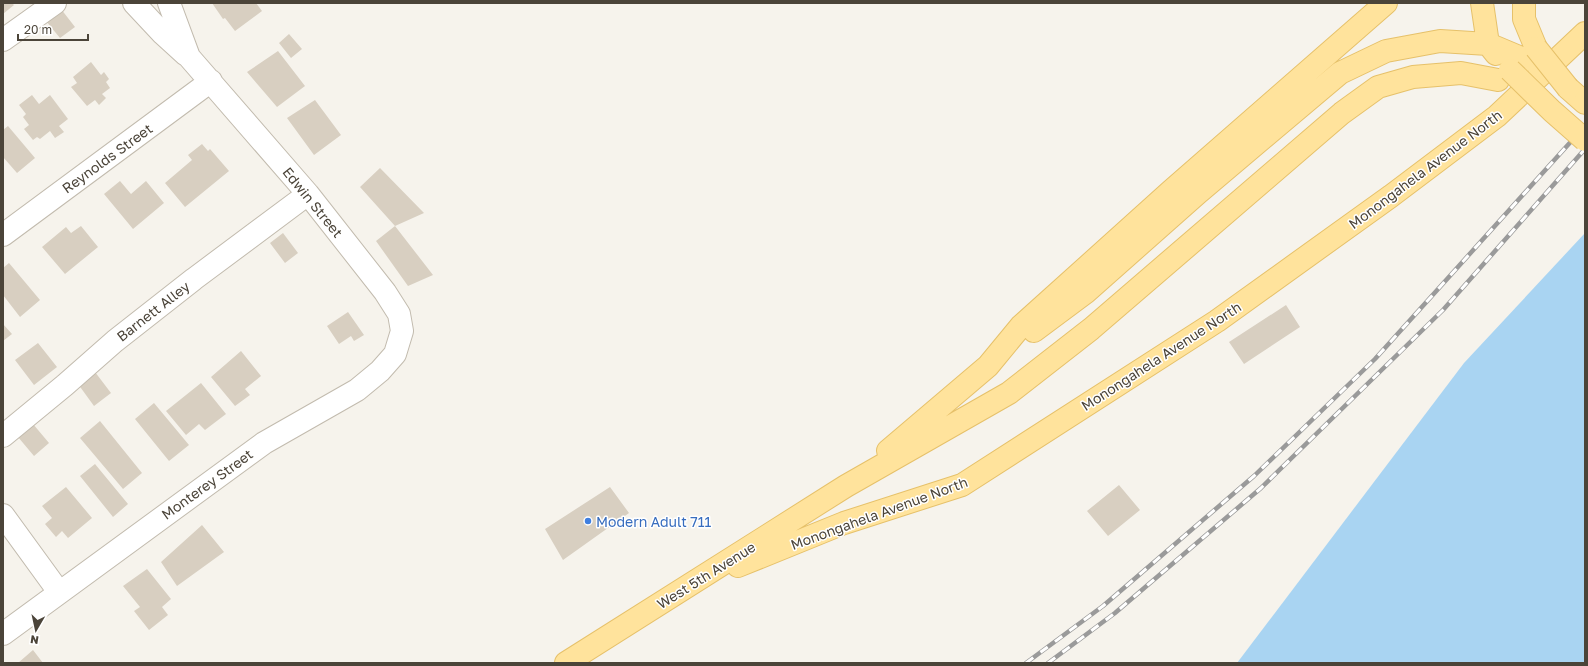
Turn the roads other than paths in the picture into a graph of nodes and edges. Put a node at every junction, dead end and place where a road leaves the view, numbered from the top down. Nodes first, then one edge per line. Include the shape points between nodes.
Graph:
1 (55, 3) edge
2 (134, 3) edge
3 (169, 3) edge
4 (1386, 3) edge
5 (1482, 3) edge
6 (1524, 3) edge
7 (1585, 33) edge
8 (3, 40) edge
9 (1488, 44) junction
10 (189, 57) junction
11 (1517, 65) junction
12 (211, 81) junction
13 (1585, 103) edge
14 (1585, 140) edge
15 (308, 194) junction
16 (3, 235) edge
17 (402, 331) joint
18 (988, 366) junction
19 (3, 436) edge
20 (846, 486) junction
21 (3, 515) edge
22 (683, 589) junction
23 (59, 592) junction
24 (3, 634) edge
25 (566, 663) edge

1 - 8 street
2 - 10 street, Edwin Street
3 - 10 street
4 - 18 main road via 1021,326
5 - 9 main road
6 - 11 main road
7 - 22 main road, Monongahela Avenue North via 1497,116 1392,196 1217,321 962,485 844,523
9 - 11 main road
9 - 18 main road via 1440,40 1386,51 1340,73 1199,192 1085,293
10 - 12 street, Edwin Street
11 - 13 main road, bridge via 1568,88
11 - 14 main road, bridge via 1552,111
11 - 20 main road via 1413,77 1378,87 1342,113 1091,329 1009,393
12 - 15 street, Edwin Street
12 - 16 street, Reynolds Street
15 - 17 street, Edwin Street via 385,292 399,314
15 - 19 street, Barnett Alley via 115,341
17 - 23 street, Monterey Street via 396,354 357,390 264,443
18 - 20 main road
20 - 22 main road, West 5th Avenue
21 - 23 street
22 - 25 main road, West 5th Avenue
23 - 24 street, Monterey Street

